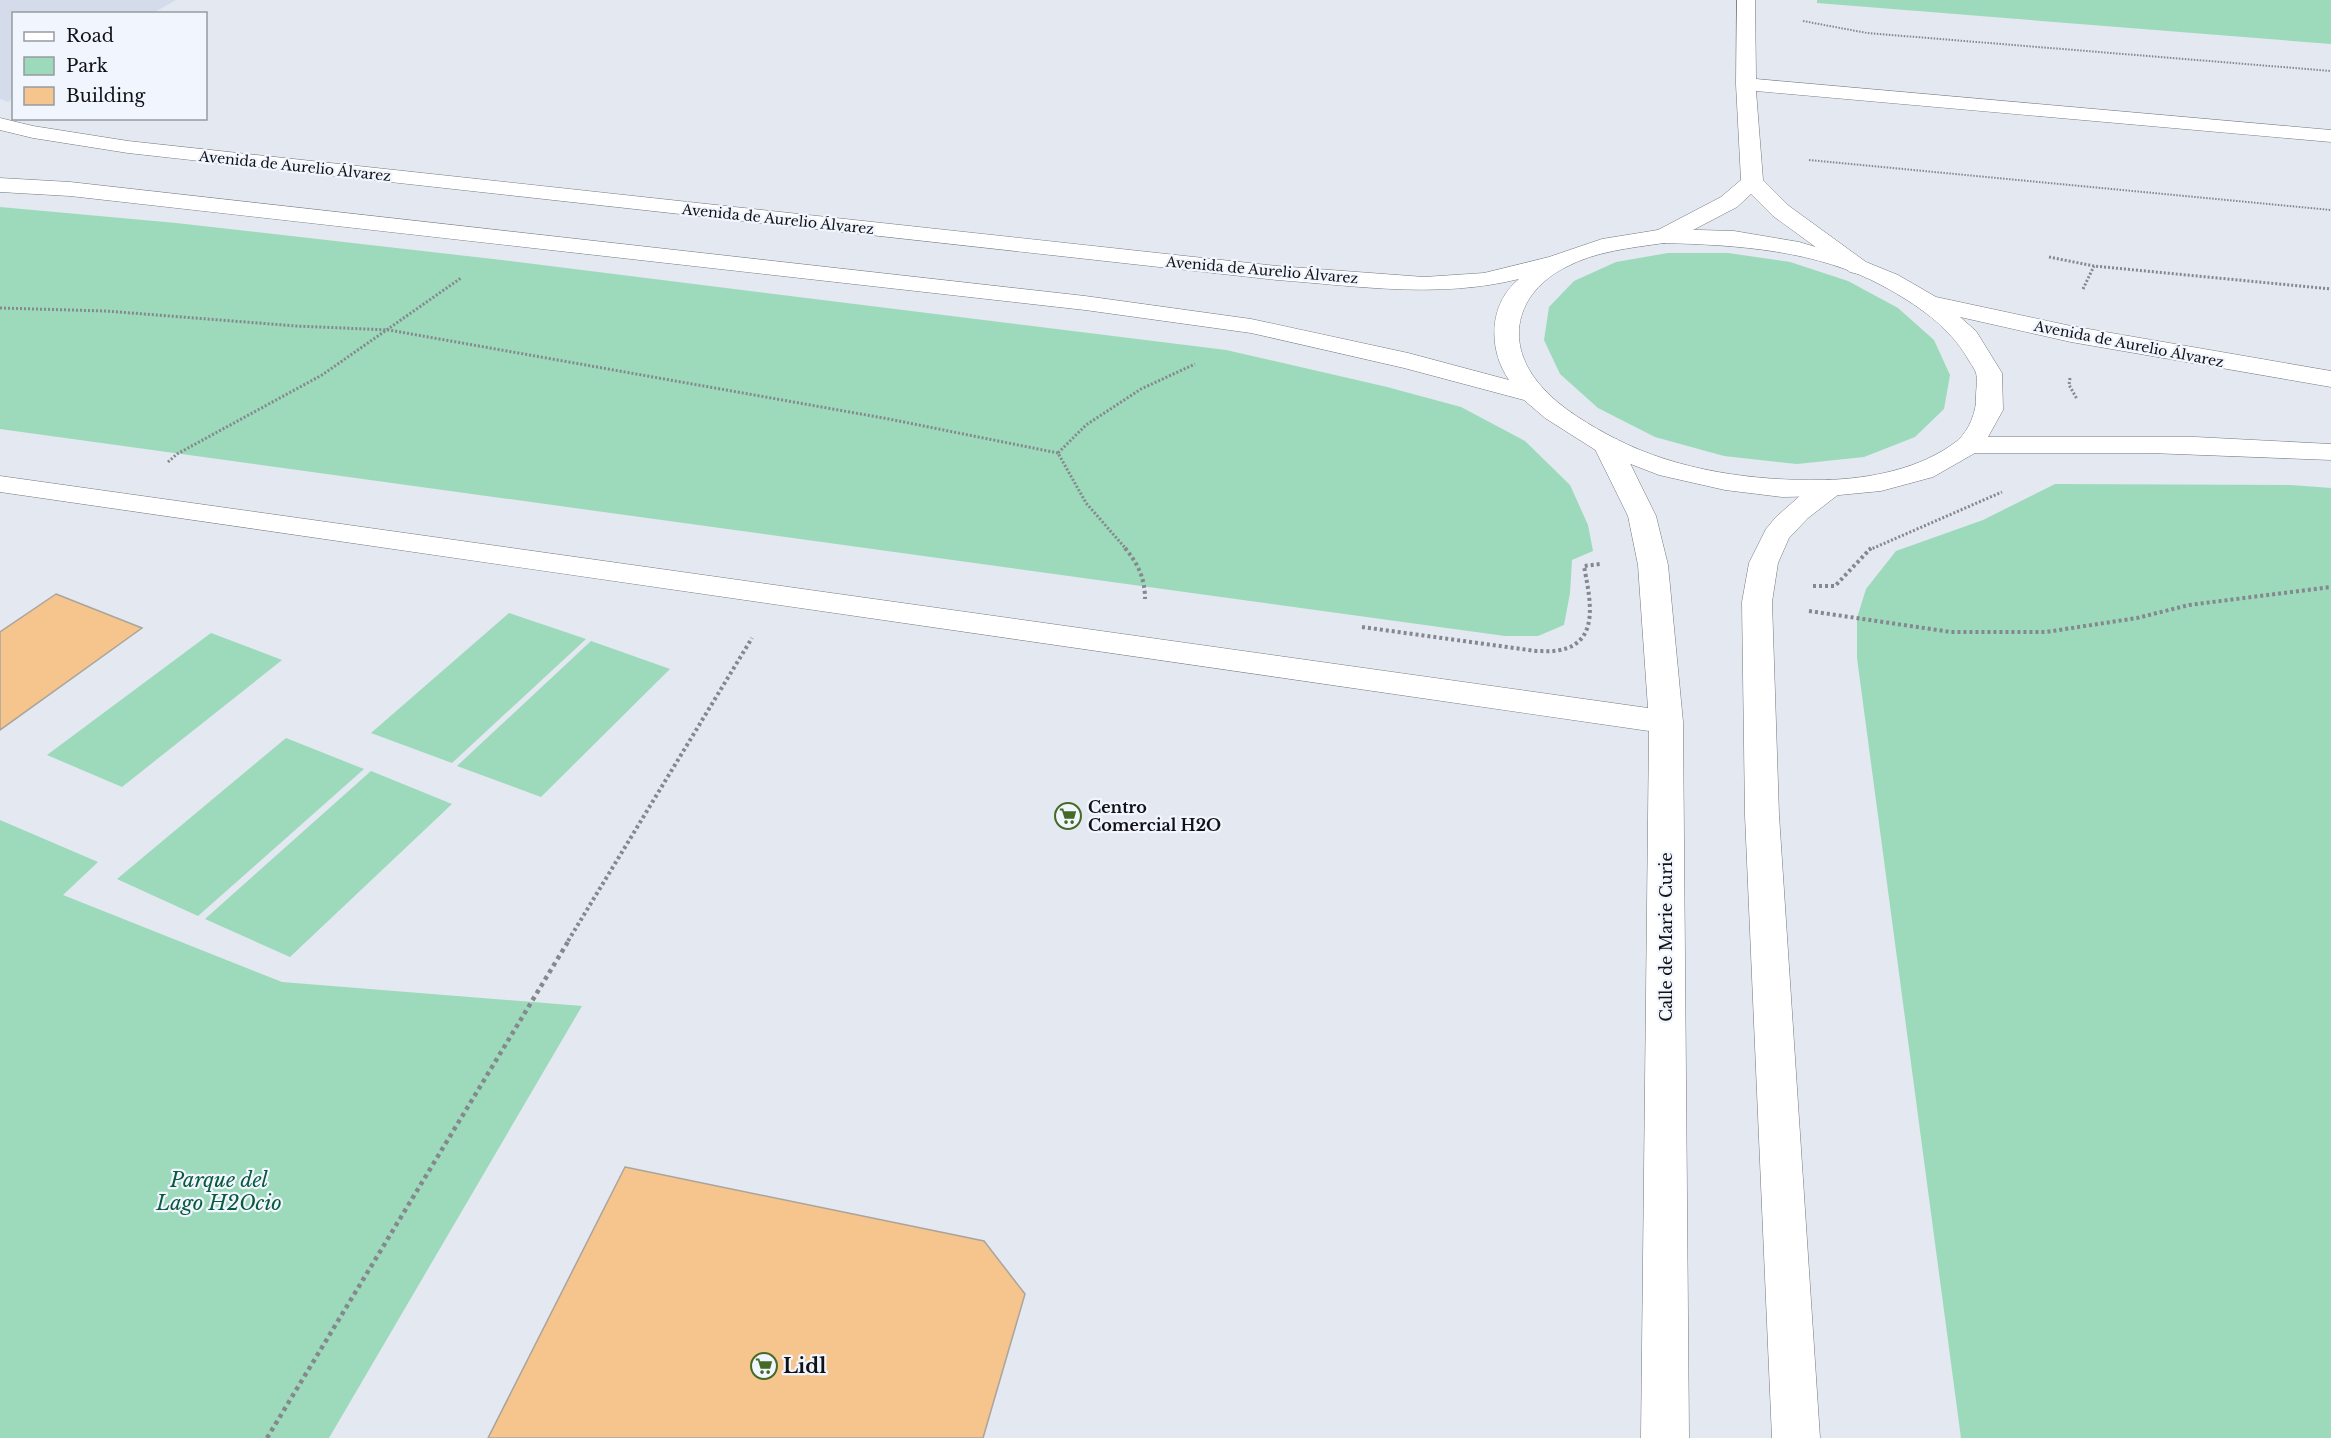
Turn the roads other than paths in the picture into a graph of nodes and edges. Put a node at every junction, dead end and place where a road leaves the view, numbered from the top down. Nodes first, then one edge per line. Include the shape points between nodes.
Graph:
1 (1746, 0) edge
2 (1746, 84) junction
3 (0, 124) edge
4 (2331, 136) edge
5 (1752, 182) junction
6 (0, 185) edge
7 (1664, 237) junction
8 (1557, 262) junction
9 (1858, 267) junction
10 (1929, 303) junction
11 (2331, 379) edge
12 (1533, 394) junction
13 (1969, 445) junction
14 (1607, 446) junction
15 (2331, 452) edge
16 (0, 484) edge
17 (1829, 488) junction
18 (1666, 722) junction
19 (1665, 1438) edge
20 (1796, 1438) edge

1 - 2 main road
2 - 4 main road
2 - 5 main road
3 - 8 main road, Avenida de Aurelio Álvarez via 128,147 1277,273 1424,284 1485,280
5 - 7 main road via 1729,202
5 - 9 main road via 1790,218
6 - 12 main road via 70,189 1085,303 1251,326
7 - 8 main road via 1602,246
7 - 9 main road via 1745,240 1798,249
8 - 12 main road via 1524,286 1508,313 1506,344 1514,368
9 - 10 main road
10 - 11 main road, Avenida de Aurelio Álvarez via 2071,334
10 - 13 main road via 1967,336 1989,373 1990,410
12 - 14 main road
13 - 15 main road via 2101,442
13 - 17 main road via 1923,471 1881,483
14 - 17 main road via 1669,469 1725,482 1782,489
14 - 18 main road, Calle de Marie Curie via 1642,516 1653,565
16 - 18 main road
17 - 20 main road via 1800,509 1771,539 1758,590 1762,815
18 - 19 main road, Calle de Marie Curie

